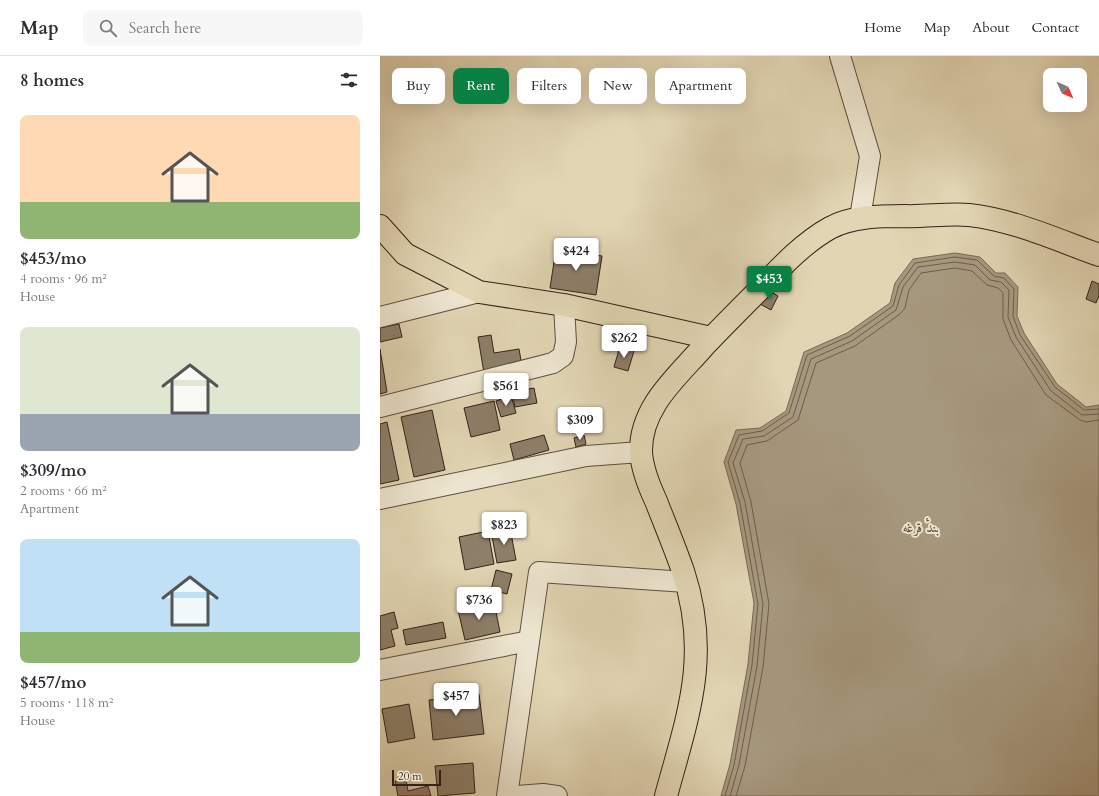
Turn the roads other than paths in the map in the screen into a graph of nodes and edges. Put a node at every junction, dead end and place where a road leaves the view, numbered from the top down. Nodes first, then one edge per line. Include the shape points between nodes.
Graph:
1 (840, 56) edge
2 (860, 218) junction
3 (380, 226) edge
4 (1099, 255) edge
5 (479, 292) junction
6 (564, 305) junction
7 (380, 317) edge
8 (711, 338) junction
9 (380, 407) edge
10 (641, 452) junction
11 (380, 499) edge
12 (686, 582) junction
13 (529, 641) junction
14 (380, 670) edge
15 (507, 796) edge
16 (517, 796) edge
17 (555, 796) edge
18 (666, 796) edge

1 - 2 street via 870,156
2 - 4 main road via 974,216 1039,233
2 - 8 main road via 832,227 806,244
3 - 5 main road via 405,254
5 - 6 main road
5 - 7 street
6 - 8 main road
6 - 9 street via 566,342 563,356 552,363
8 - 10 main road via 656,400 644,427
10 - 11 street via 586,456
10 - 12 main road via 647,480
12 - 13 street via 539,572
12 - 18 main road via 693,608 697,666 692,704
13 - 14 street
13 - 15 street
16 - 17 street

